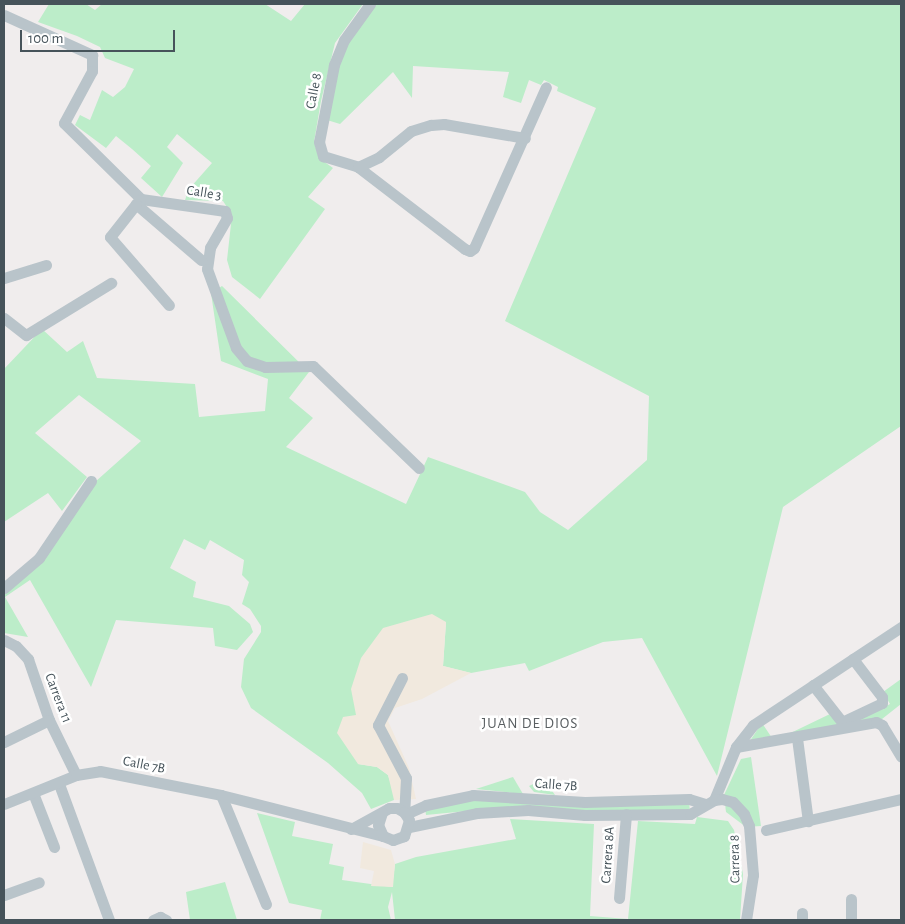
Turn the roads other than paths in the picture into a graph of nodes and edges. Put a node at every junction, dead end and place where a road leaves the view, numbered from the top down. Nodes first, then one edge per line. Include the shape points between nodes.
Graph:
1 (370, 4) edge
2 (4, 15) edge
3 (546, 87) dead end
4 (525, 138) junction
5 (358, 167) junction
6 (138, 202) junction
7 (201, 260) dead end
8 (46, 265) dead end
9 (4, 278) edge
10 (110, 284) dead end
11 (169, 305) dead end
12 (4, 318) edge
13 (419, 468) dead end
14 (91, 481) dead end
15 (4, 588) edge
16 (901, 627) edge
17 (4, 640) edge
18 (853, 659) junction
19 (402, 678) dead end
20 (813, 686) junction
21 (49, 720) junction
22 (797, 738) junction
23 (4, 742) edge
24 (736, 747) junction
25 (901, 757) edge
26 (76, 775) junction
27 (59, 784) junction
28 (33, 793) junction
29 (221, 795) junction
30 (901, 799) edge
31 (5, 801) edge
32 (710, 802) junction
33 (733, 802) joint
34 (382, 813) junction
35 (405, 813) junction
36 (626, 814) junction
37 (808, 821) junction
38 (409, 827) junction
39 (352, 829) junction
40 (766, 830) dead end
41 (383, 836) junction
42 (54, 847) dead end
43 (39, 882) dead end
44 (4, 895) edge
45 (619, 898) dead end
46 (851, 899) dead end
47 (266, 904) dead end
48 (110, 920) edge
49 (153, 920) edge
50 (166, 920) edge
51 (746, 920) edge
52 (851, 920) edge

1 - 5 street, Calle 8 via 344,40 334,64 319,142 323,156
2 - 6 street via 92,55 92,72 64,123
3 - 4 street
4 - 5 street via 444,124 431,125 411,131 379,157
4 - 5 street via 470,251
6 - 7 street
6 - 11 street via 110,237
6 - 13 street, Calle 3 via 225,211 227,218 210,248 207,270 236,348 247,361 265,367 313,366
8 - 9 street
10 - 12 street via 26,335
14 - 15 street via 39,558
16 - 18 street
17 - 21 street, Carrera 11 via 16,646 28,659
18 - 20 street
18 - 20 street via 882,697 882,703 842,722
19 - 35 street via 378,725 406,778
20 - 24 street via 753,725
21 - 23 street
21 - 26 street, Carrera 11
22 - 24 street
22 - 25 street via 879,723
22 - 37 street
24 - 32 street
26 - 27 street, Calle 7B
26 - 29 street, Calle 7B via 100,771
27 - 28 street, Calle 7B
27 - 48 street
28 - 31 street, Calle 7B
28 - 42 street
29 - 39 street, Calle 7B
29 - 47 street
30 - 37 street
32 - 33 street, Calle 7B
32 - 35 street, Calle 7B via 689,799 585,802 473,795
32 - 36 street, Calle 7B via 690,814
33 - 51 street, Carrera 8 via 744,814 751,838 753,875
34 - 35 street via 393,808
34 - 39 street
34 - 41 street via 378,825
35 - 38 street
36 - 38 street, Calle 7B via 528,810 477,813
36 - 45 street, Carrera 8A
37 - 40 street
38 - 41 street via 399,839
39 - 41 street, Calle 7B
43 - 44 street
46 - 52 street
49 - 50 street via 160,917

